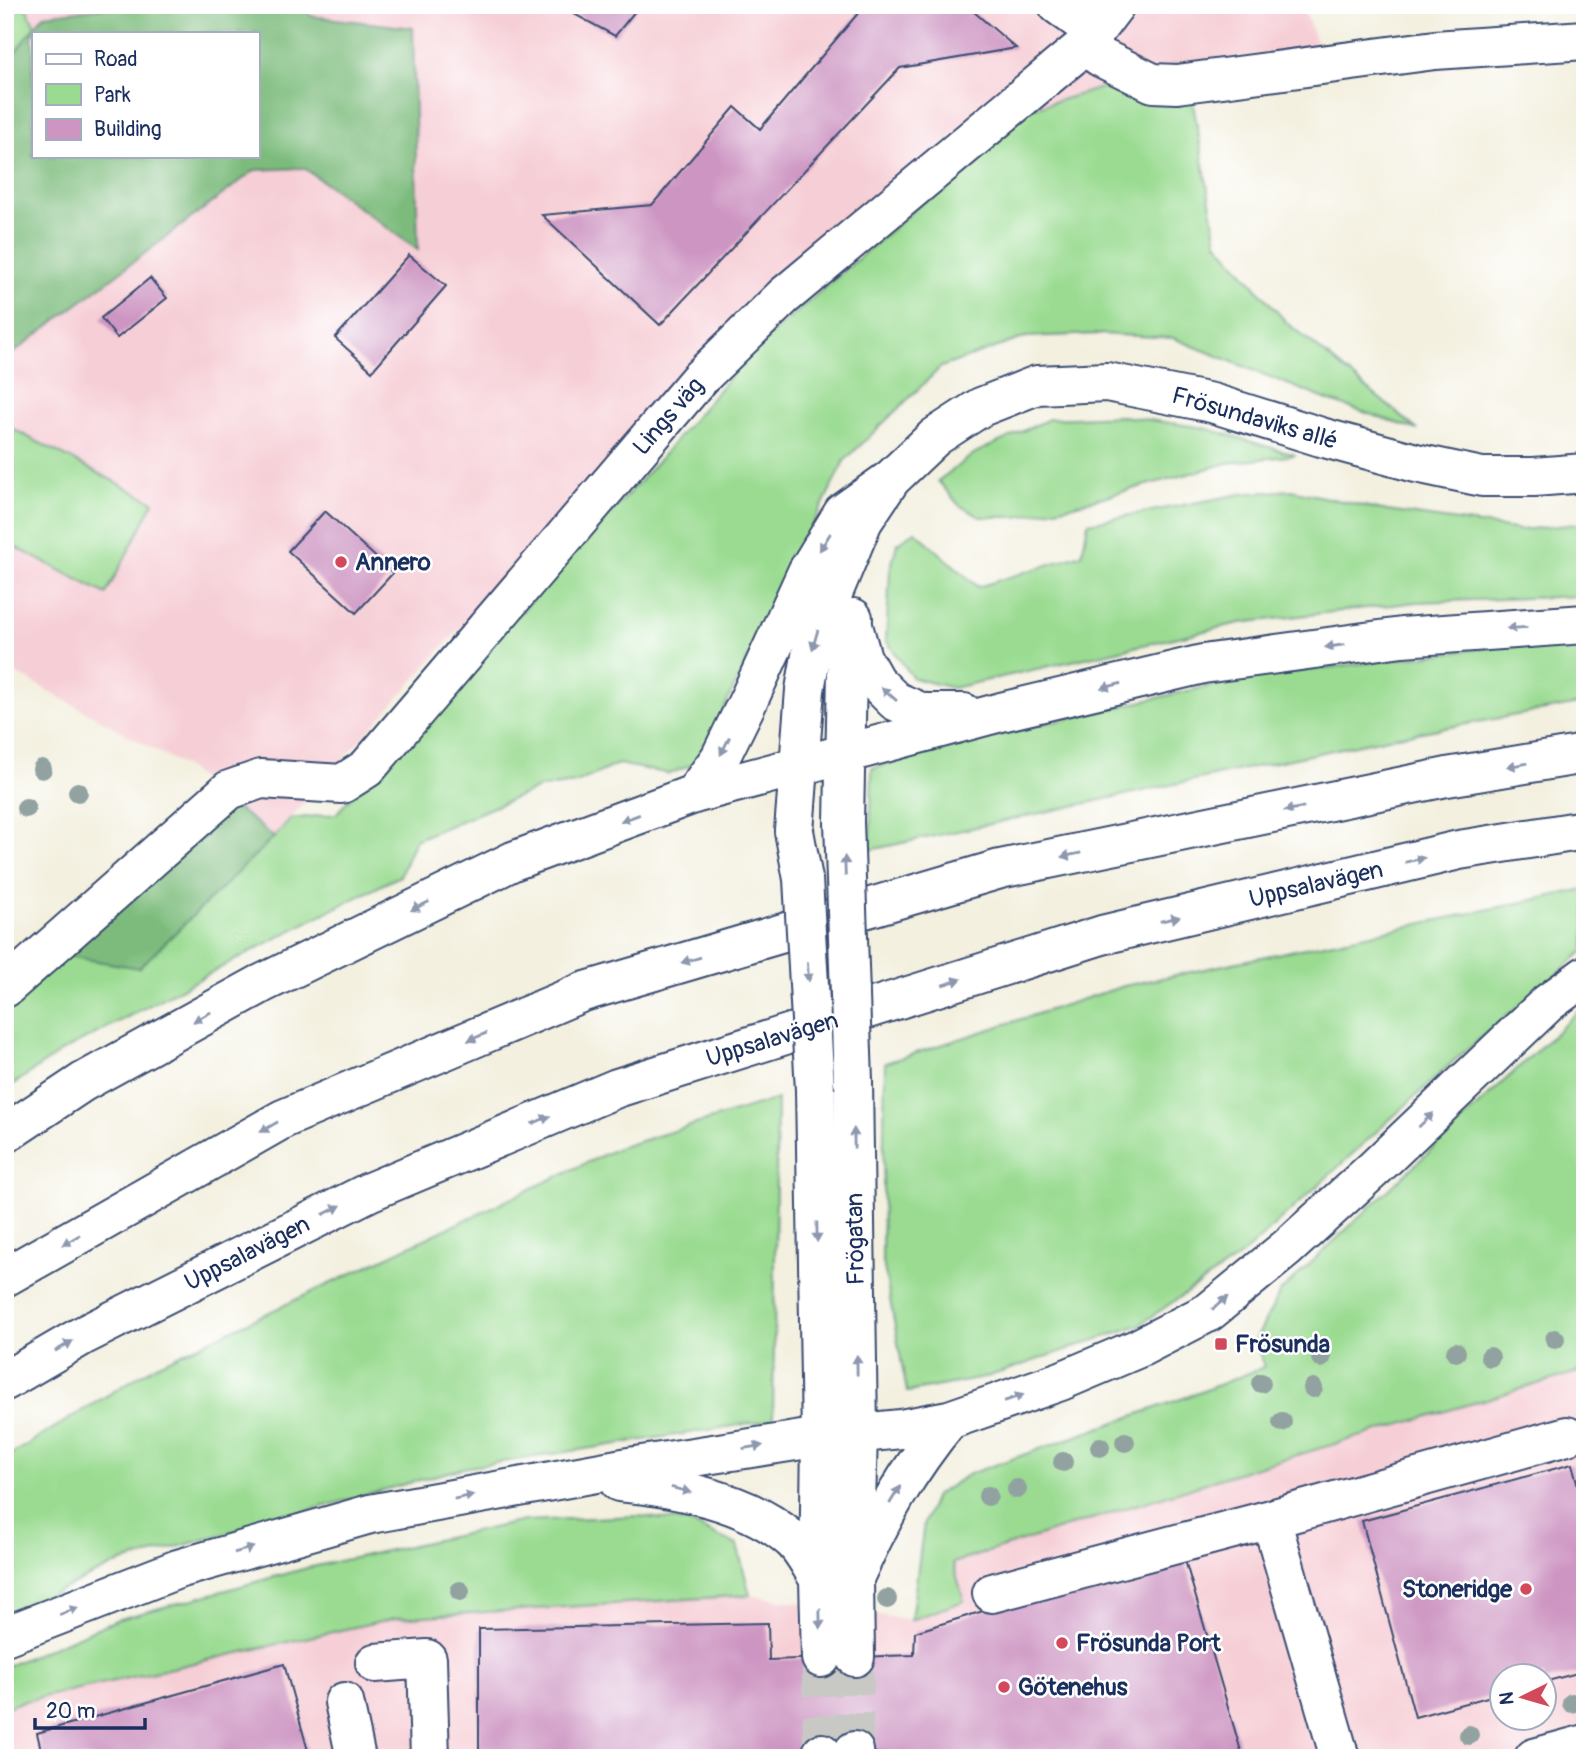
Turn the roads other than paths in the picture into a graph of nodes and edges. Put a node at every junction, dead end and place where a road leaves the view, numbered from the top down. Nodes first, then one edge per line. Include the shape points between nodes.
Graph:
1 (1058, 5) edge
2 (1098, 28) edge
3 (1585, 40) edge
4 (935, 437) junction
5 (1585, 473) edge
6 (891, 479) junction
7 (1585, 624) edge
8 (853, 626) junction
9 (1001, 712) junction
10 (846, 754) junction
11 (1585, 754) edge
12 (798, 765) junction
13 (694, 794) junction
14 (844, 822) joint
15 (1585, 830) edge
16 (794, 831) joint
17 (1585, 976) edge
18 (5, 988) edge
19 (5, 1134) edge
20 (5, 1277) edge
21 (5, 1381) edge
22 (949, 1420) junction
23 (859, 1433) junction
24 (1567, 1436) dead end
25 (821, 1437) junction
26 (565, 1478) junction
27 (1270, 1519) junction
28 (837, 1579) junction
29 (992, 1593) dead end
30 (5, 1636) edge
31 (838, 1657) tunnel mouth
32 (375, 1663) dead end
33 (344, 1702) dead end
34 (1585, 1744) edge
35 (356, 1758) edge
36 (430, 1758) edge
37 (1340, 1758) edge
38 (1534, 1758) edge

1 - 2 main road
2 - 3 main road via 1102,58 1153,83 1177,84 1435,50
2 - 18 main road, Lings väg via 784,296 700,378 367,768 341,784 261,779 229,790
4 - 5 main road, Frösundaviks allé via 981,407 1037,386 1107,382 1212,403 1380,454 1482,477
4 - 6 main road, Frösundaviks allé
4 - 8 main road, Frösundaviks allé via 886,509 855,592
6 -> 12 main road, Frösundaviks allé via 863,521 814,639
6 -> 13 main road via 844,513 807,572 720,758
7 -> 9 main road via 1402,637 1203,664
9 -> 8 main road via 923,713 895,701 875,681 862,658
8 - 10 main road, Frösundaviks allé
9 - 10 main road
10 - 12 main road
10 - 14 main road, Frösundaviks allé
11 -> 20 main road via 1447,777 1000,869 583,992 283,1119
12 - 13 main road
12 - 16 main road, Frösundaviks allé
13 -> 19 main road via 513,861 261,984 83,1082
23 -> 14 main road, Frögatan, bridge
21 -> 15 main road, Uppsalavägen via 82,1336 369,1192 617,1088 1102,935 1458,850
16 -> 25 main road, Frögatan, bridge via 803,879 815,1090
22 -> 17 main road via 1061,1381 1209,1312 1376,1167 1548,1003
22 - 23 main road
28 -> 22 main road via 920,1455
23 - 25 main road
23 - 28 main road, Frögatan
24 - 27 main road
26 -> 25 main road
25 - 28 main road, Frögatan
26 -> 28 main road via 663,1486 720,1501 793,1541
30 -> 26 main road via 178,1569 370,1514
27 - 29 main road
27 - 37 main road
28 - 31 main road, Frögatan
32 - 36 main road via 427,1659
33 - 35 main road
34 - 38 main road

